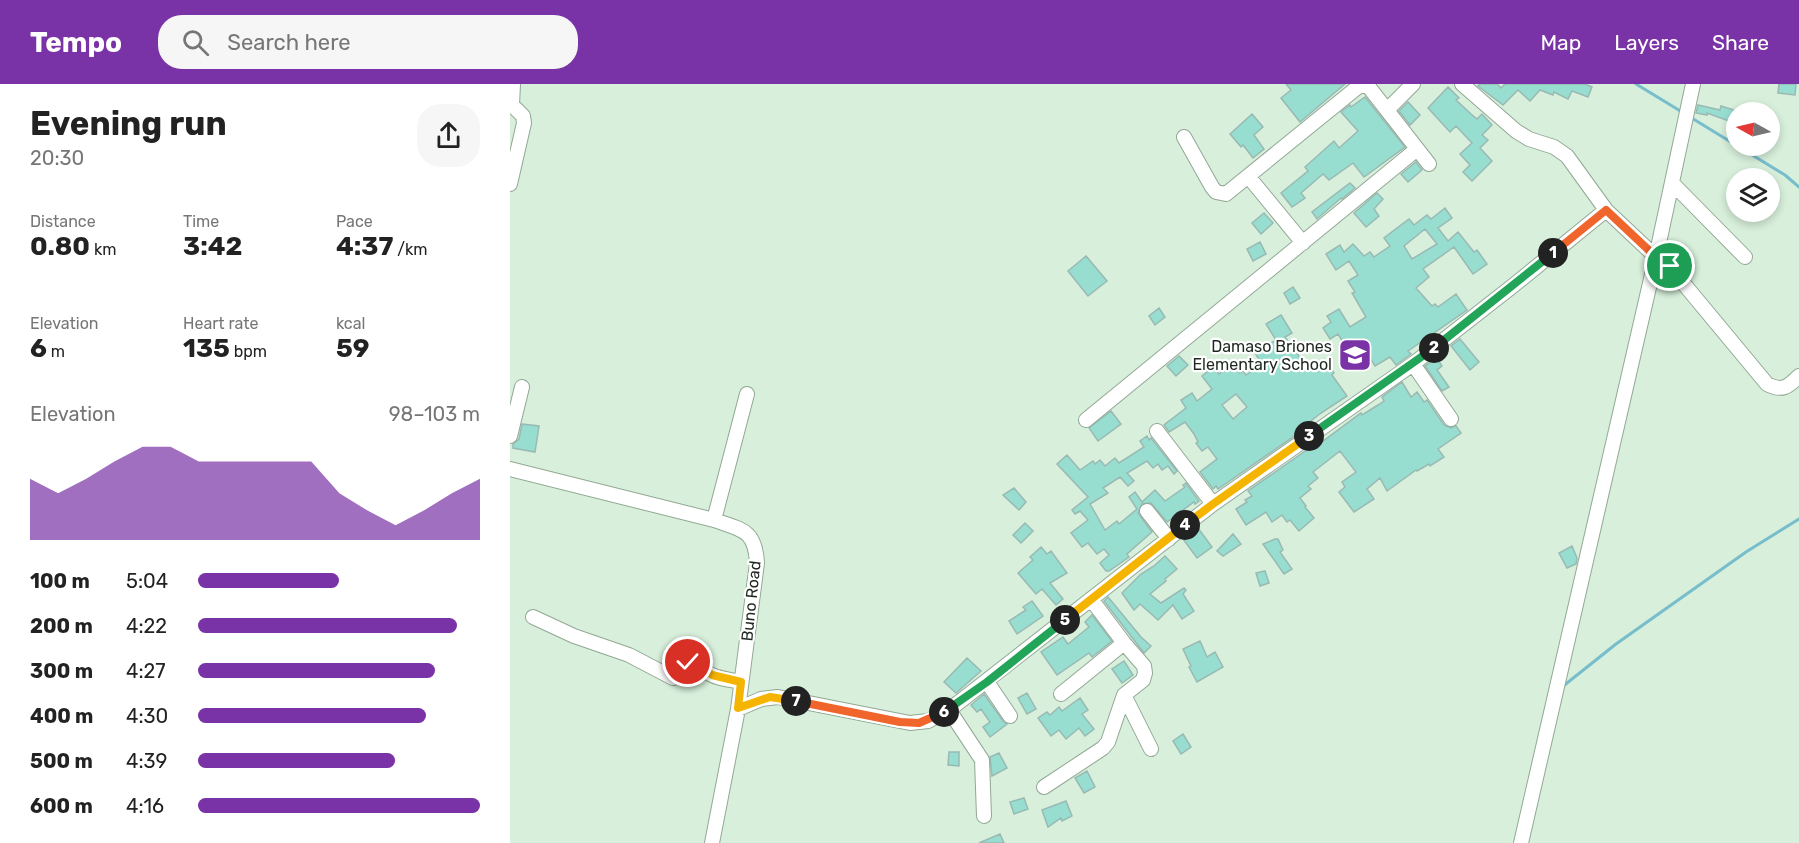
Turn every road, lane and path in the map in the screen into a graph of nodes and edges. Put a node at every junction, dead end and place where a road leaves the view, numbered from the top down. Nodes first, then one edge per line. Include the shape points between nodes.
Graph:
1 (513, 84) edge
2 (1413, 84) edge
3 (1462, 84) edge
4 (1694, 84) edge
5 (512, 109) edge
6 (1387, 110) junction
7 (1184, 137) dead end
8 (1417, 149) junction
9 (1429, 164) dead end
10 (1248, 176) junction
11 (1672, 183) junction
12 (510, 184) edge
13 (1606, 210) junction
14 (1302, 243) junction
15 (1656, 257) junction
16 (1745, 257) dead end
17 (1413, 364) junction
18 (1799, 376) edge
19 (522, 387) dead end
20 (747, 394) dead end
21 (1451, 418) dead end
22 (1086, 420) dead end
23 (1157, 431) dead end
24 (510, 436) edge
25 (510, 469) edge
26 (1213, 504) junction
27 (1147, 512) dead end
28 (714, 520) junction
29 (1169, 539) junction
30 (1091, 599) junction
31 (533, 617) dead end
32 (1124, 643) junction
33 (741, 682) junction
34 (987, 682) junction
35 (1061, 694) dead end
36 (1124, 695) junction
37 (738, 708) junction
38 (949, 710) junction
39 (1010, 716) dead end
40 (1151, 749) dead end
41 (1044, 787) dead end
42 (984, 816) dead end
43 (712, 843) edge
44 (1521, 843) edge

1 - 5 street
2 - 6 street
3 - 13 street via 1516,131 1567,156
4 - 11 street
5 - 12 street via 523,116 525,123
6 - 8 street
6 - 10 street via 1368,86 1359,86
7 - 10 street via 1216,192 1226,194
8 - 9 street
8 - 14 street
10 - 14 street
11 - 15 street
11 - 16 street
13 - 15 street
13 - 17 street
14 - 22 street
15 - 18 street via 1670,266 1767,384 1788,387
15 - 44 street
17 - 21 street
17 - 26 street
19 - 24 street
20 - 28 street
23 - 26 street
25 - 28 street, Buno Road
26 - 29 street
27 - 29 street
28 - 33 street, Buno Road via 749,535 756,548
29 - 30 street
30 - 32 street
30 - 34 street
31 - 33 street via 629,655 673,678 688,662 712,675
32 - 35 street
32 - 36 street via 1146,673
33 - 37 street, Buno Road
34 - 38 street
34 - 39 street
36 - 40 street
36 - 41 street via 1103,748
37 - 38 street via 778,697 910,723 928,721
37 - 43 street, Buno Road
38 - 42 street via 981,760

